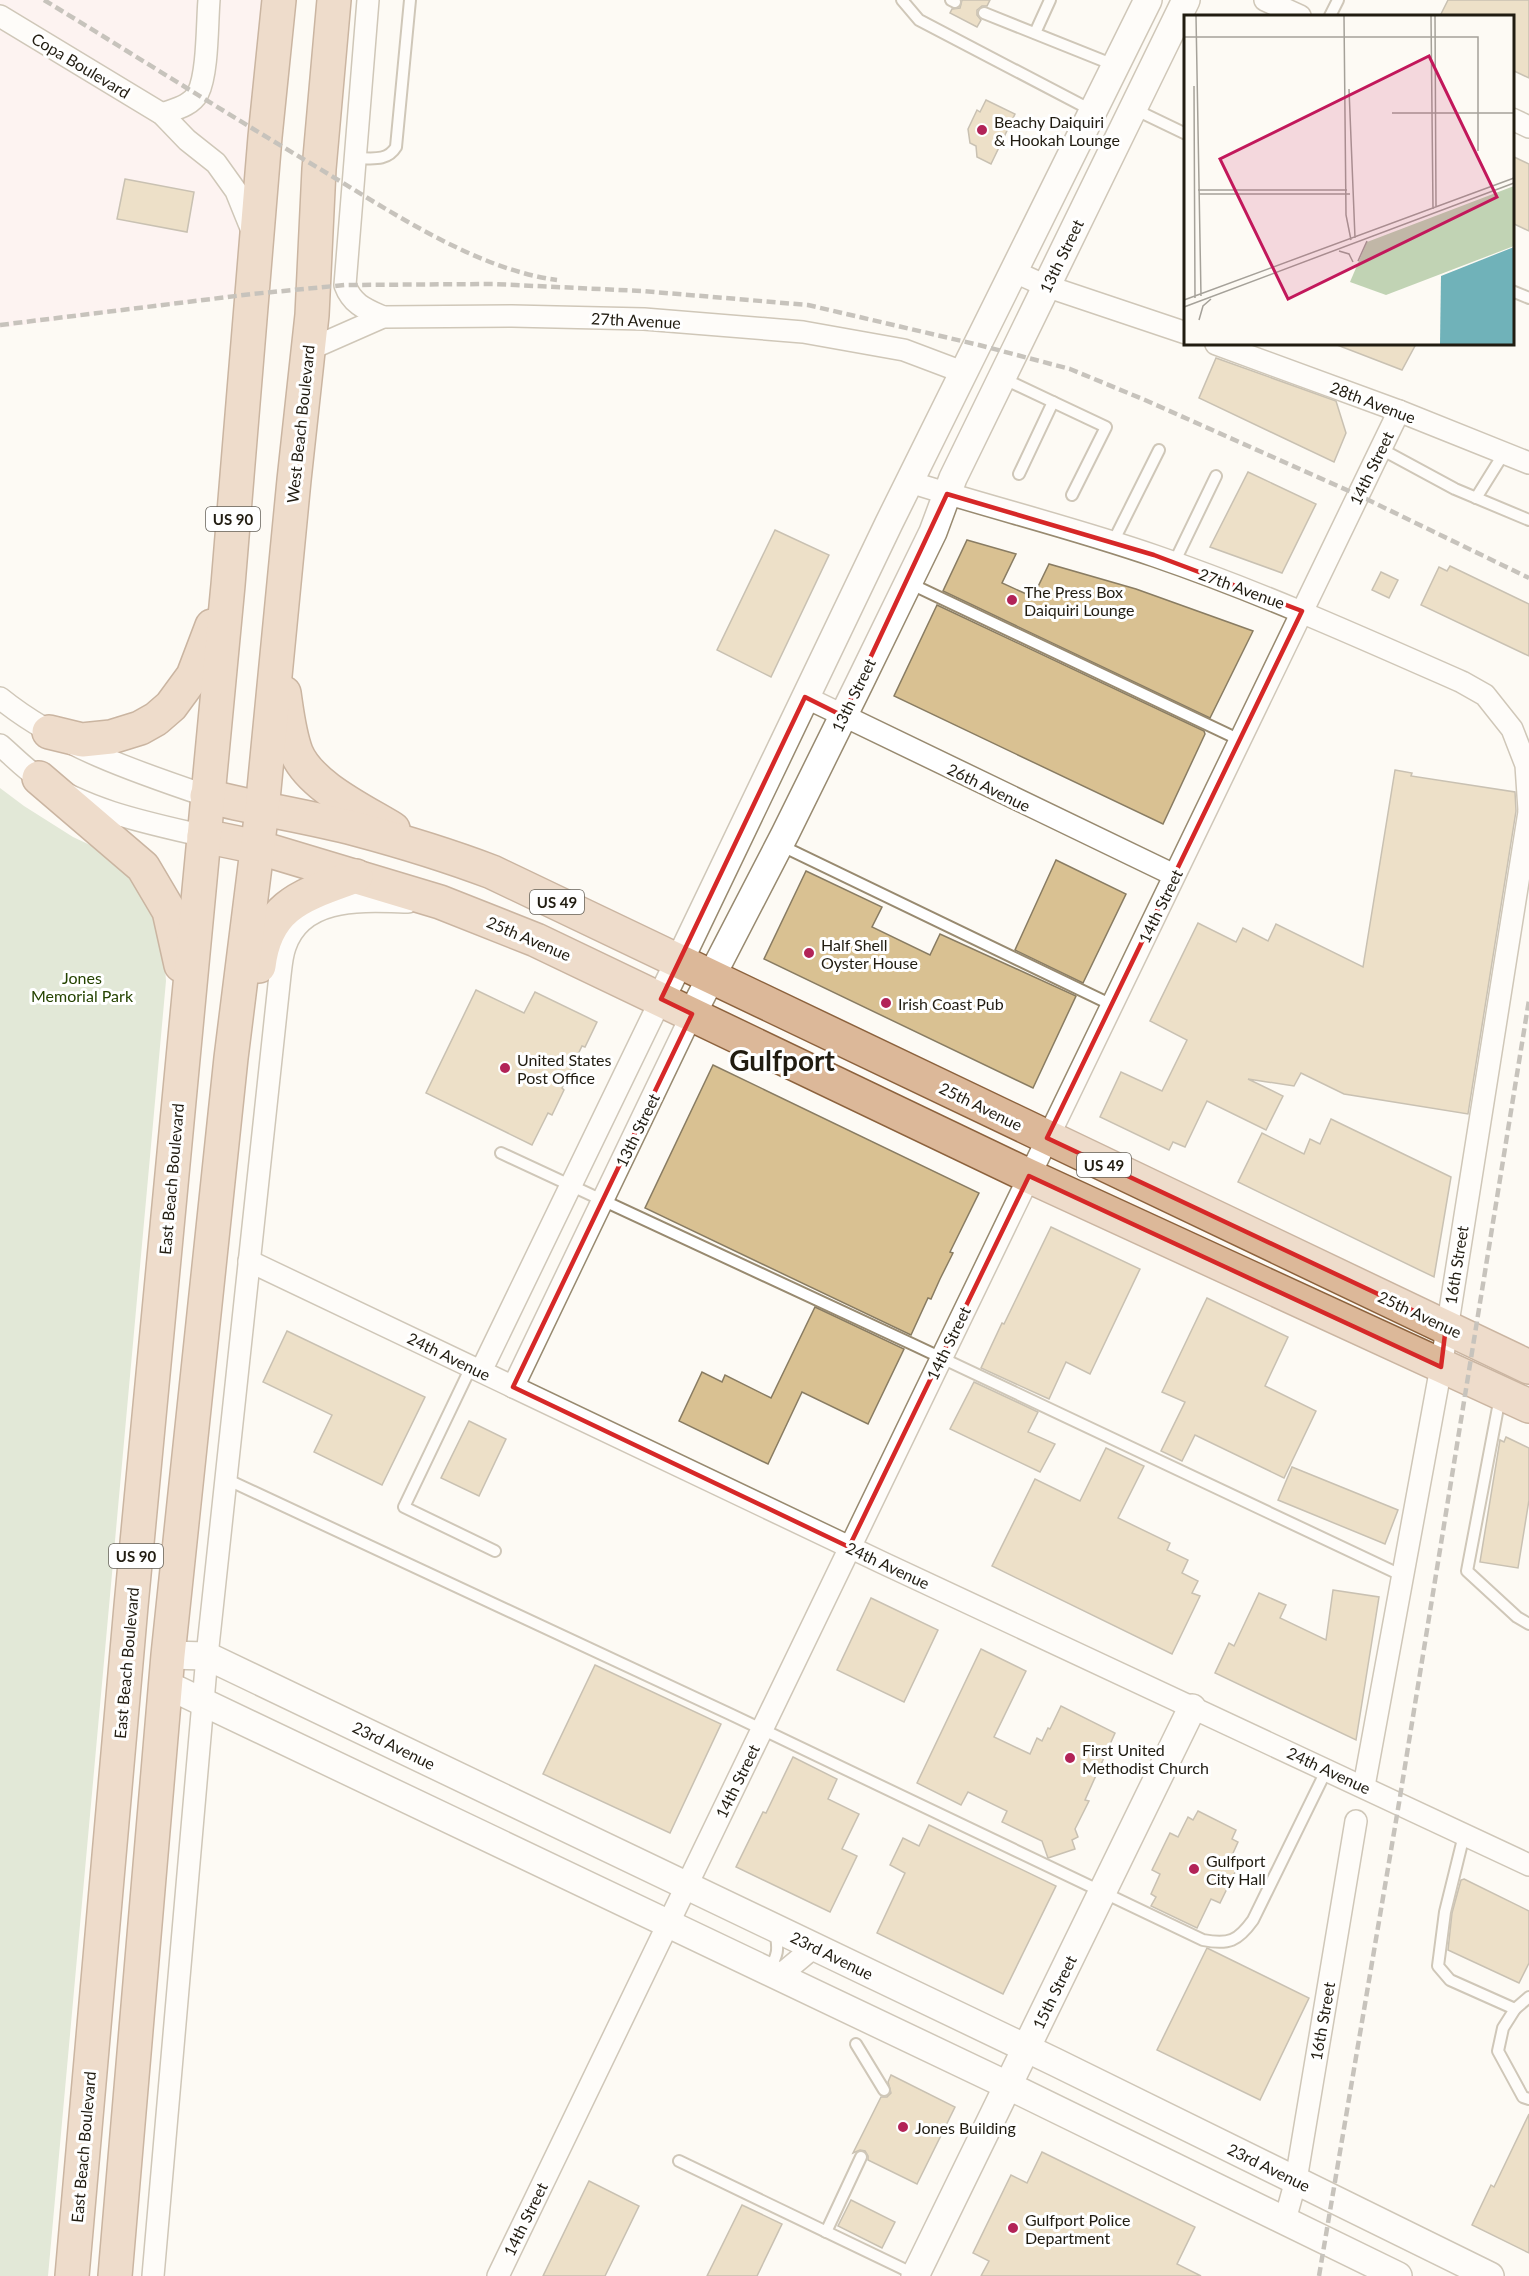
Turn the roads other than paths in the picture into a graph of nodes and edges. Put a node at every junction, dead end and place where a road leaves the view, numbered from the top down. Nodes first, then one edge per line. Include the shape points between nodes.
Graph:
1 (209, 0) edge
2 (279, 0) edge
3 (334, 0) edge
4 (368, 0) edge
5 (410, 0) edge
6 (902, 0) edge
7 (1050, 0) edge
8 (1148, 0) edge
9 (1186, 0) edge
10 (1338, 0) edge
11 (984, 13) dead end
12 (1330, 15) edge
13 (0, 16) edge
14 (1035, 33) junction
15 (1115, 66) junction
16 (1133, 108) junction
17 (1093, 111) junction
18 (162, 114) junction
19 (1514, 120) edge
20 (1529, 127) edge
21 (1184, 134) edge
22 (355, 158) junction
23 (257, 242) junction
24 (1015, 272) junction
25 (1046, 286) junction
26 (1514, 292) edge
27 (1529, 298) edge
28 (382, 317) junction
29 (1184, 333) edge
30 (1224, 345) edge
31 (1246, 348) edge
32 (308, 350) junction
33 (965, 373) junction
34 (1002, 378) junction
35 (1053, 402) junction
36 (1399, 411) junction
37 (1381, 449) junction
38 (1159, 450) dead end
39 (1504, 453) junction
40 (1529, 463) edge
41 (1019, 474) dead end
42 (1216, 476) dead end
43 (910, 483) junction
44 (947, 494) junction
45 (1072, 495) dead end
46 (1476, 498) junction
47 (1529, 520) edge
48 (1113, 542) junction
49 (1174, 563) junction
50 (908, 582) junction
51 (228, 585) junction
52 (1302, 611) junction
53 (278, 650) junction
54 (805, 697) junction
55 (0, 698) edge
56 (843, 716) junction
57 (49, 732) junction
58 (1240, 740) junction
59 (0, 745) edge
60 (1526, 765) joint
61 (39, 778) junction
62 (207, 796) junction
63 (262, 810) junction
64 (1529, 811) edge
65 (204, 836) junction
66 (780, 845) junction
67 (257, 847) junction
68 (430, 852) junction
69 (1174, 875) junction
70 (356, 876) junction
71 (440, 902) junction
72 (680, 962) junction
73 (710, 977) junction
74 (188, 996) junction
75 (661, 999) junction
76 (1112, 1005) junction
77 (692, 1014) junction
78 (1047, 1138) junction
79 (501, 1153) dead end
80 (1029, 1176) junction
81 (571, 1185) junction
82 (603, 1200) junction
83 (249, 1261) junction
84 (1446, 1326) junction
85 (941, 1357) junction
86 (1441, 1367) junction
87 (1529, 1367) edge
88 (476, 1369) junction
89 (513, 1387) junction
90 (1515, 1400) edge
91 (191, 1433) junction
92 (226, 1479) junction
93 (849, 1547) junction
94 (495, 1551) dead end
95 (1403, 1576) junction
96 (1529, 1624) edge
97 (207, 1656) junction
98 (166, 1669) junction
99 (203, 1702) junction
100 (1192, 1708) junction
101 (762, 1729) junction
102 (1327, 1769) junction
103 (1364, 1786) junction
104 (1356, 1821) dead end
105 (1464, 1835) junction
106 (1529, 1865) edge
107 (686, 1886) junction
108 (1102, 1892) junction
109 (667, 1925) junction
110 (774, 1928) junction
111 (814, 1947) junction
112 (773, 1975) junction
113 (1529, 1997) edge
114 (1515, 2009) junction
115 (856, 2044) dead end
116 (1026, 2049) junction
117 (1008, 2086) junction
118 (884, 2090) dead end
119 (1529, 2099) edge
120 (861, 2157) dead end
121 (679, 2161) dead end
122 (1296, 2180) junction
123 (1285, 2220) junction
124 (826, 2232) junction
125 (1393, 2275) edge
126 (72, 2276) edge
127 (115, 2276) edge
128 (153, 2276) edge
129 (498, 2276) edge
130 (915, 2276) edge
131 (1490, 2276) edge

1 - 18 street via 204,74 198,94 186,105
2 - 23 main road, US 90
3 - 32 main road, West Beach Boulevard / US 90
4 - 22 street
5 - 22 lane via 396,147 385,158
6 - 17 lane via 919,20
7 - 14 lane
8 - 15 street, 13th Street
9 - 16 street, 13th Street
10 - 12 lane
11 - 14 lane
13 - 18 street, Copa Boulevard
14 - 15 lane
15 - 17 street, 13th Street
16 - 21 lane
16 - 25 street, 13th Street
17 - 24 street, 13th Street
18 - 23 street, Copa Boulevard via 216,163 236,191
19 - 20 street
22 - 28 street via 345,285 350,298
23 - 51 main road, US 90
24 - 25 street
24 - 33 street, 13th Street
25 - 29 street
25 - 34 street, 13th Street
26 - 27 lane
28 - 32 street, 27th Avenue
28 - 33 street, 27th Avenue via 644,319 803,332 904,350
30 - 31 street, 28th Avenue
31 - 36 street, 28th Avenue
32 - 53 main road, West Beach Boulevard / US 90
33 - 43 street, 13th Street
34 - 35 lane
34 - 44 street, 13th Street
35 - 41 lane
35 - 45 lane via 1106,427
36 - 37 street, 14th Street
36 - 39 street, 28th Avenue
37 - 46 lane
37 - 52 street, 14th Street
38 - 48 lane
39 - 40 street, 28th Avenue
39 - 46 lane
42 - 49 lane
43 - 44 street, 27th Avenue
43 - 54 street, 13th Street
44 - 48 street, 27th Avenue
44 - 50 street, 13th Street
46 - 47 lane
48 - 49 street, 27th Avenue
49 - 52 street, 27th Avenue
50 - 56 street, 13th Street
50 - 58 lane
51 - 57 main road via 193,676 156,719 111,737 82,740
51 - 62 main road, US 90
52 - 58 street, 14th Street
52 - 60 street, 27th Avenue via 1485,695 1512,729
53 - 63 main road, West Beach Boulevard / US 90
53 - 68 main road via 289,727 307,771 334,793
54 - 56 street, 26th Avenue
54 - 72 street, 13th Street
55 - 57 street
56 - 66 street, 13th Street
56 - 69 street, 26th Avenue
57 - 62 street via 157,780
58 - 69 street, 14th Street
59 - 61 street
60 - 64 street, 16th Street
61 - 65 street via 84,802 152,825
61 - 74 main road via 135,859 153,881 169,910
62 - 63 main road, US 49
62 - 65 main road, US 90
63 - 67 main road, West Beach Boulevard / US 90
63 - 68 main road, US 49 via 355,829
64 - 84 street, 16th Street
65 - 67 main road, US 49
65 - 74 main road, East Beach Boulevard / US 90
66 - 73 street, 13th Street
66 - 76 lane
67 - 70 main road, US 49
67 - 91 main road, US 90
68 - 72 main road, 25th Avenue / US 49 via 492,872
69 - 76 street, 14th Street
70 - 71 main road, US 49
70 - 91 main road via 293,904 266,931 210,1381
71 - 75 main road, 25th Avenue / US 49 via 537,940
71 - 83 street via 333,904 304,919 285,946
72 - 73 main road, 25th Avenue / US 49
72 - 75 street, 13th Street
73 - 77 street, 13th Street
73 - 78 main road, 25th Avenue / US 49
74 - 126 main road, East Beach Boulevard / US 90
75 - 77 main road, 25th Avenue / US 49
75 - 81 street, 13th Street
76 - 78 street, 14th Street
77 - 80 main road, 25th Avenue / US 49
77 - 82 street, 13th Street
78 - 80 street, 14th Street
78 - 84 main road, 25th Avenue / US 49
79 - 81 lane
80 - 85 street, 14th Street
80 - 86 main road, 25th Avenue / US 49
81 - 82 lane
81 - 88 street, 13th Street
82 - 85 lane
82 - 89 street, 13th Street
83 - 88 street, 24th Avenue
83 - 92 street
84 - 86 street, 16th Street
84 - 87 main road, 25th Avenue / US 49
85 - 93 street, 14th Street
85 - 95 lane
86 - 90 main road, 25th Avenue / US 49
86 - 95 street, 16th Street
88 - 89 street, 24th Avenue
88 - 94 lane via 404,1507
89 - 93 street, 24th Avenue
90 - 96 lane via 1467,1571
91 - 98 main road, US 90
92 - 97 street
92 - 101 lane
93 - 100 street, 24th Avenue
93 - 101 street, 14th Street
95 - 103 street, 16th Street
97 - 98 street, 23rd Avenue
97 - 99 street
97 - 107 street, 23rd Avenue
98 - 99 street
98 - 127 main road, US 90
99 - 109 street
99 - 128 street
100 - 102 street, 24th Avenue
100 - 108 street, 15th Street
101 - 107 street, 14th Street
101 - 108 lane
102 - 103 street, 24th Avenue
102 - 108 lane via 1242,1935 1228,1942 1203,1940
103 - 105 street, 24th Avenue
104 - 122 street, 16th Street
105 - 106 street, 24th Avenue
105 - 114 lane via 1445,1912 1438,1966 1450,1980
107 - 109 street, 14th Street
107 - 110 street, 23rd Avenue
108 - 116 street, 15th Street
109 - 112 street
109 - 129 street, 14th Street
110 - 111 street, 23rd Avenue
110 - 112 lane via 778,1947
111 - 112 street
111 - 116 street, 23rd Avenue
112 - 117 street
113 - 114 lane
114 - 119 lane via 1503,2028 1498,2051 1523,2097
115 - 118 lane
116 - 117 street, 15th Street
116 - 122 street, 23rd Avenue
117 - 123 street
117 - 130 street, 15th Street
120 - 124 lane
121 - 124 lane
122 - 123 street, 16th Street
122 - 131 street, 23rd Avenue
123 - 125 street
124 - 130 lane

